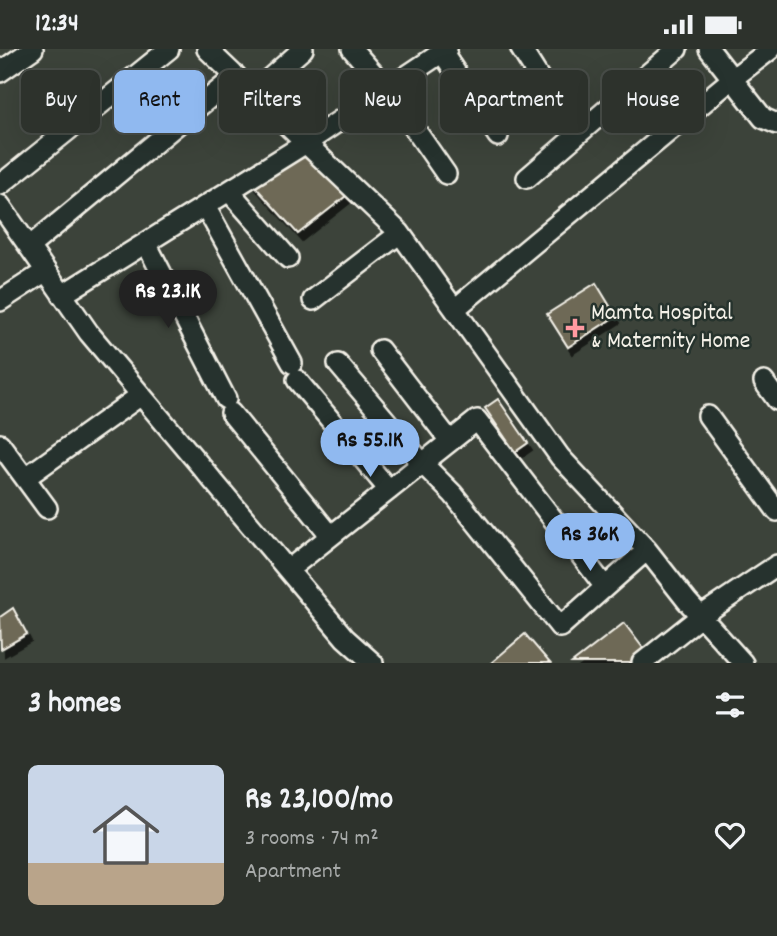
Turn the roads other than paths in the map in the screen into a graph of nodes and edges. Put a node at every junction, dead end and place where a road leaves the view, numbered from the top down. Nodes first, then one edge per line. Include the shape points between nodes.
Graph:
1 (169, 49) edge
2 (207, 49) edge
3 (303, 49) edge
4 (352, 49) edge
5 (521, 49) edge
6 (677, 49) edge
7 (709, 49) edge
8 (771, 49) edge
9 (31, 50) edge
10 (444, 50) edge
11 (230, 70) edge
12 (279, 70) edge
13 (370, 70) edge
14 (415, 70) edge
15 (534, 70) edge
16 (0, 72) edge
17 (732, 79) junction
18 (219, 90) edge
19 (340, 120) edge
20 (776, 123) edge
21 (295, 133) edge
22 (418, 133) edge
23 (498, 136) dead end
24 (306, 143) junction
25 (446, 174) dead end
26 (527, 178) dead end
27 (0, 185) edge
28 (229, 191) junction
29 (0, 205) edge
30 (205, 206) junction
31 (400, 233) junction
32 (146, 243) junction
33 (29, 247) junction
34 (288, 258) dead end
35 (46, 271) junction
36 (62, 295) junction
37 (313, 300) dead end
38 (0, 301) edge
39 (455, 309) junction
40 (380, 351) dead end
41 (338, 364) dead end
42 (764, 382) dead end
43 (141, 395) junction
44 (777, 400) edge
45 (708, 416) dead end
46 (450, 441) junction
47 (0, 444) edge
48 (422, 463) junction
49 (25, 478) junction
50 (389, 490) junction
51 (47, 508) dead end
52 (777, 511) edge
53 (331, 536) junction
54 (647, 550) junction
55 (777, 565) edge
56 (288, 570) junction
57 (605, 587) junction
58 (701, 616) junction
59 (373, 663) edge
60 (642, 663) edge
61 (743, 663) edge

1 - 27 street
2 - 11 street
3 - 12 street
4 - 13 street
5 - 15 street
6 - 26 street
7 - 17 street
8 - 17 street
9 - 16 street
10 - 14 street
10 - 23 street
17 - 20 street via 762,118
17 - 39 street
18 - 33 street
19 - 24 street
21 - 24 street
22 - 25 street
24 - 28 street
24 - 31 street
28 - 30 street
28 - 34 street
29 - 33 street
30 - 32 street
30 - 50 street via 295,371
31 - 37 street
31 - 39 street
32 - 36 street
32 - 53 street via 228,406
33 - 35 street
35 - 36 street
35 - 38 street
36 - 43 street
39 - 54 street via 560,457
40 - 46 street
41 - 48 street
42 - 44 street
43 - 49 street
43 - 56 street
45 - 52 street
46 - 48 street
46 - 57 street via 477,419
47 - 49 street
48 - 50 street
48 - 57 street via 453,494 560,627
49 - 51 street
50 - 53 street
53 - 56 street
54 - 57 street
54 - 58 street
55 - 58 street
56 - 59 street via 345,638
58 - 60 street
58 - 61 street

